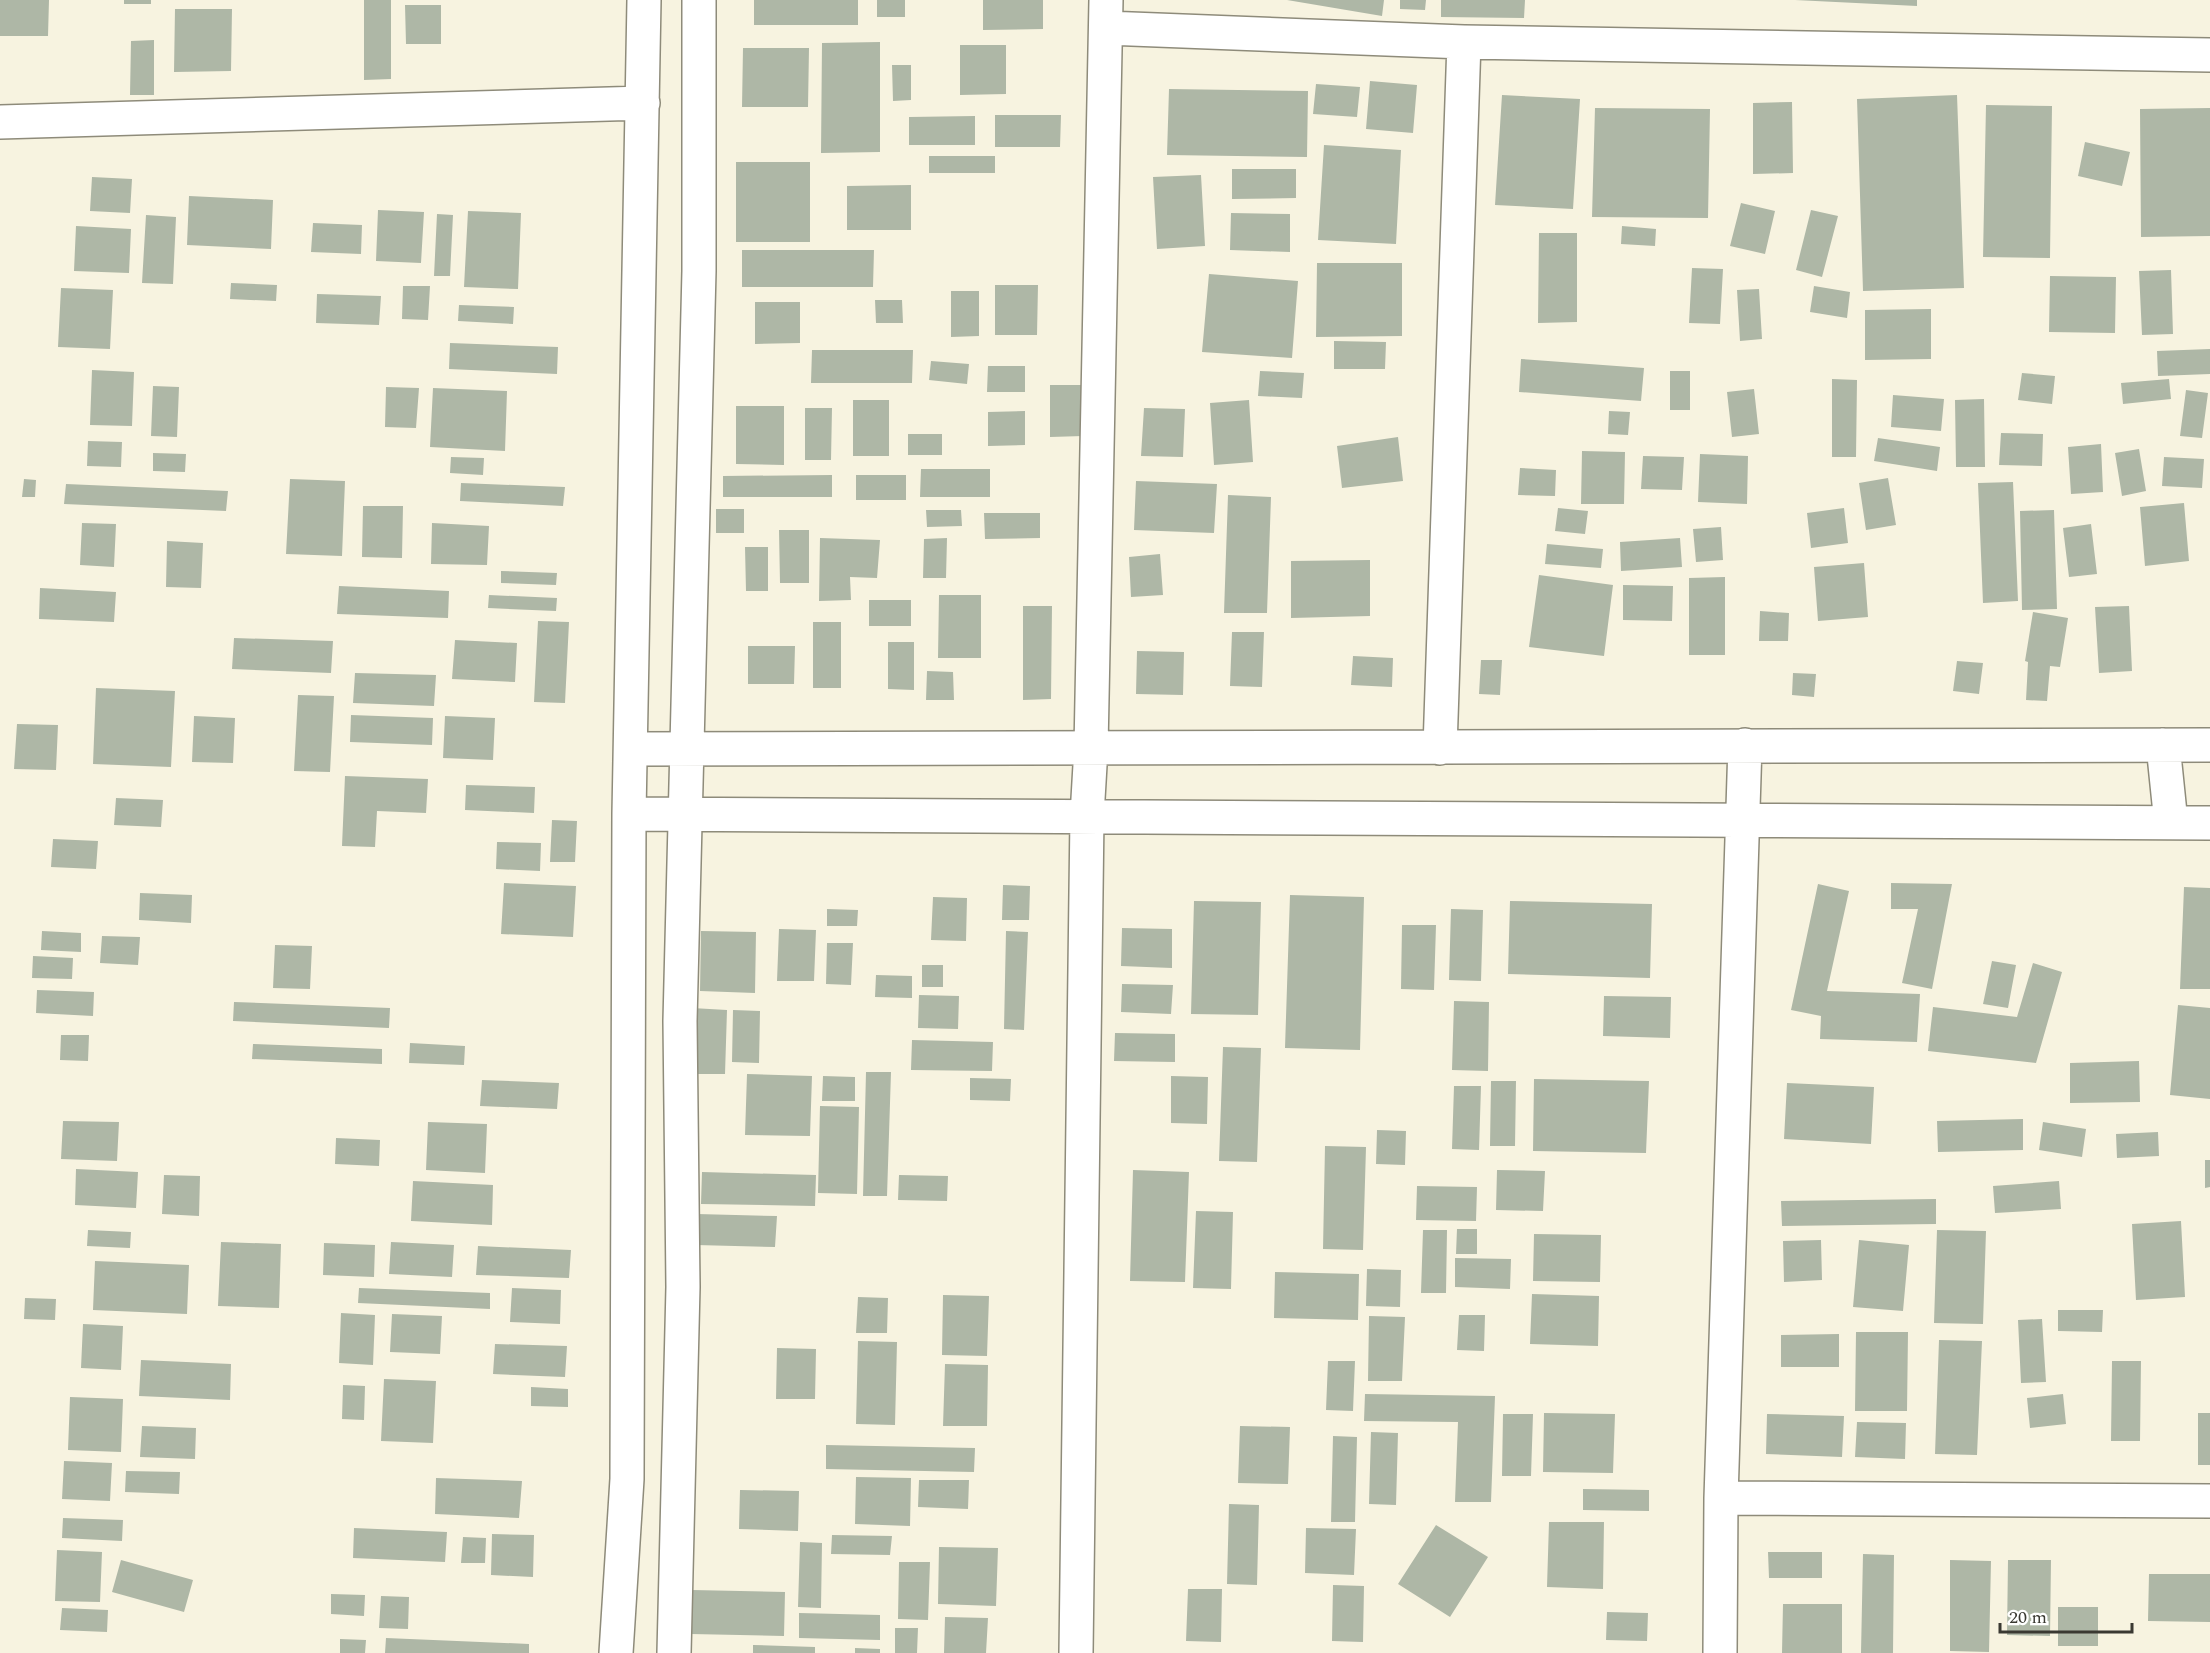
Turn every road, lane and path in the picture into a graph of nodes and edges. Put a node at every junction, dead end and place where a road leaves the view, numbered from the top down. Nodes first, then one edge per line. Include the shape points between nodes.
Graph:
1 (644, 0) edge
2 (699, 0) edge
3 (1106, 14) edge
4 (1464, 42) junction
5 (2210, 55) edge
6 (644, 103) junction
7 (0, 122) edge
8 (1745, 745) junction
9 (2163, 745) junction
10 (2210, 745) edge
11 (1091, 748) junction
12 (1440, 748) junction
13 (631, 749) junction
14 (689, 749) junction
15 (629, 814) junction
16 (687, 815) junction
17 (1087, 816) junction
18 (1743, 819) junction
19 (2171, 823) junction
20 (2210, 823) edge
21 (1721, 1498) junction
22 (2210, 1501) edge
23 (616, 1653) edge
24 (674, 1653) edge
25 (1076, 1653) edge
26 (1720, 1653) edge

1 - 6 street
2 - 14 street via 699,271
3 - 4 street
3 - 11 street
4 - 5 street
4 - 12 street
6 - 7 street
6 - 13 street
8 - 9 street
8 - 12 street
8 - 18 street
9 - 10 street
9 - 19 street
11 - 12 street
11 - 14 street
11 - 17 street
13 - 14 street
13 - 15 street
14 - 16 street
15 - 16 street
15 - 23 street via 627,1479
16 - 17 street
16 - 24 street via 680,1021 684,1287
17 - 18 street
17 - 25 street
18 - 19 street
18 - 21 street
19 - 20 street
21 - 22 street
21 - 26 street

